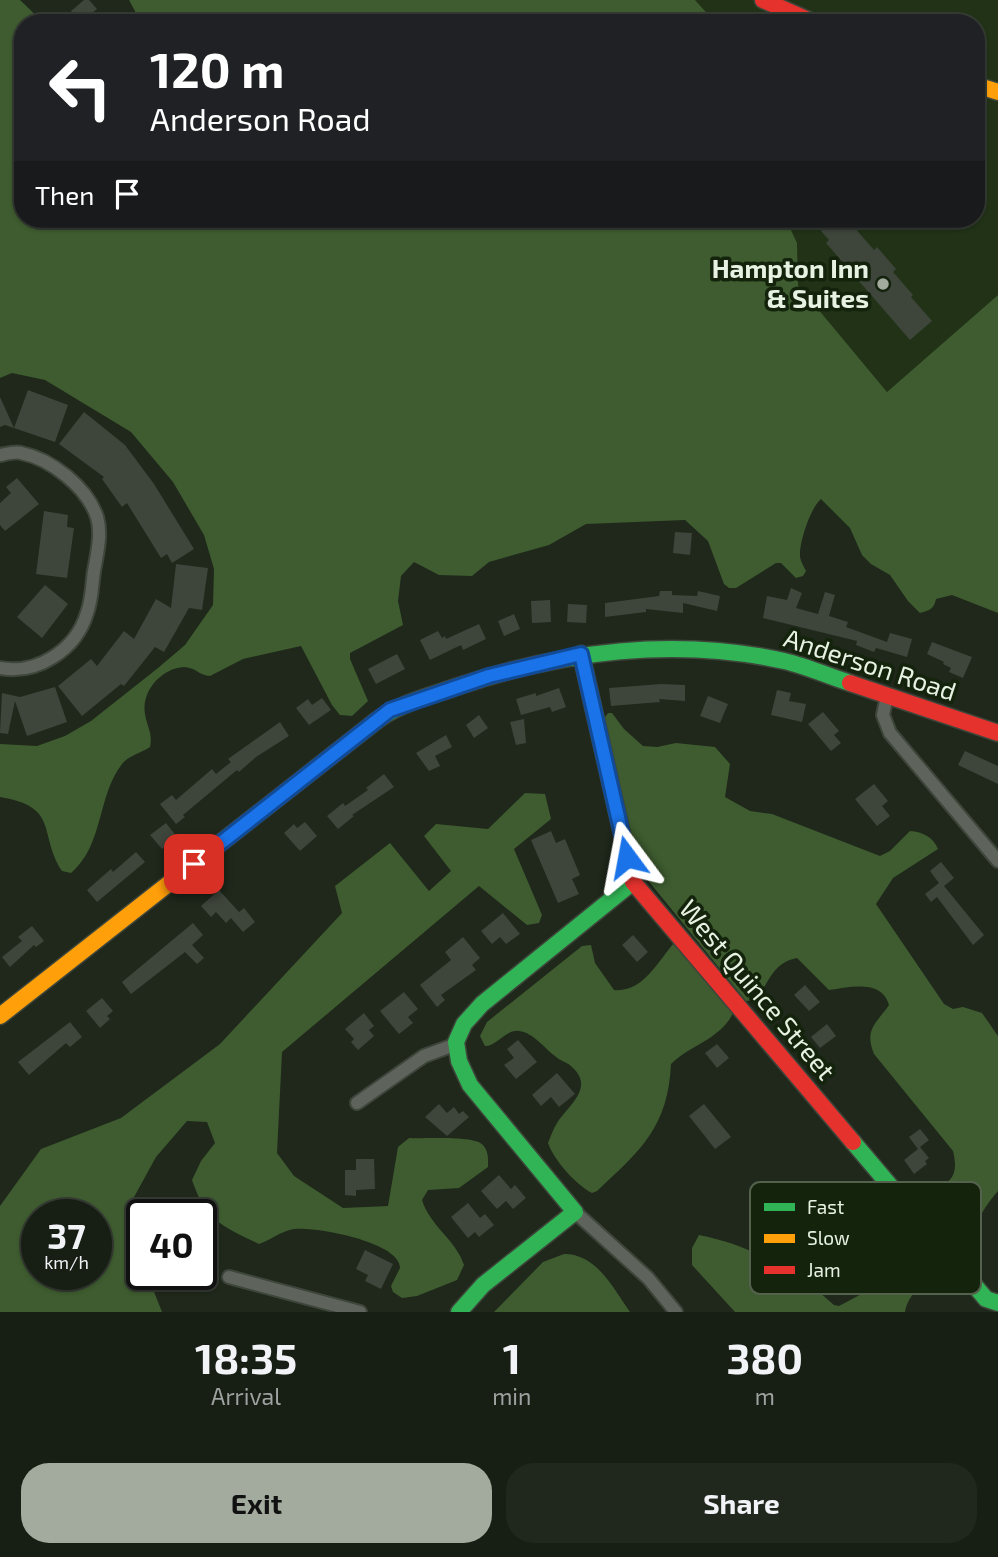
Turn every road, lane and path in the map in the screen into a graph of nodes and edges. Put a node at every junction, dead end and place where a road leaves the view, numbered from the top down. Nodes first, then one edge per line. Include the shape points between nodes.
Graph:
1 (763, 0) edge
2 (795, 14) edge
3 (0, 455) edge
4 (581, 654) junction
5 (0, 668) edge
6 (887, 695) junction
7 (998, 733) edge
8 (998, 861) edge
9 (633, 882) junction
10 (0, 1016) edge
11 (454, 1045) junction
12 (357, 1103) dead end
13 (887, 1182) edge
14 (575, 1212) junction
15 (229, 1277) dead end
16 (981, 1293) edge
17 (998, 1303) edge
18 (360, 1312) edge
19 (459, 1312) edge
20 (676, 1312) edge

1 - 2 street
3 - 5 street via 19,452 52,465 79,488 97,517 99,539 88,613 75,639 44,664 15,671
4 - 6 street, Anderson Road via 689,648 758,657 785,661
4 - 9 street, West Quince Street
4 - 10 street, Anderson Road via 489,676 390,710
6 - 7 street, Anderson Road
6 - 8 street via 883,715 890,733
9 - 11 street via 482,1004
9 - 13 street, West Quince Street
11 - 12 street via 424,1056
11 - 14 street via 457,1063 470,1085
14 - 19 street via 483,1285
14 - 20 street via 648,1278
15 - 18 street
16 - 17 street, West Quince Street

